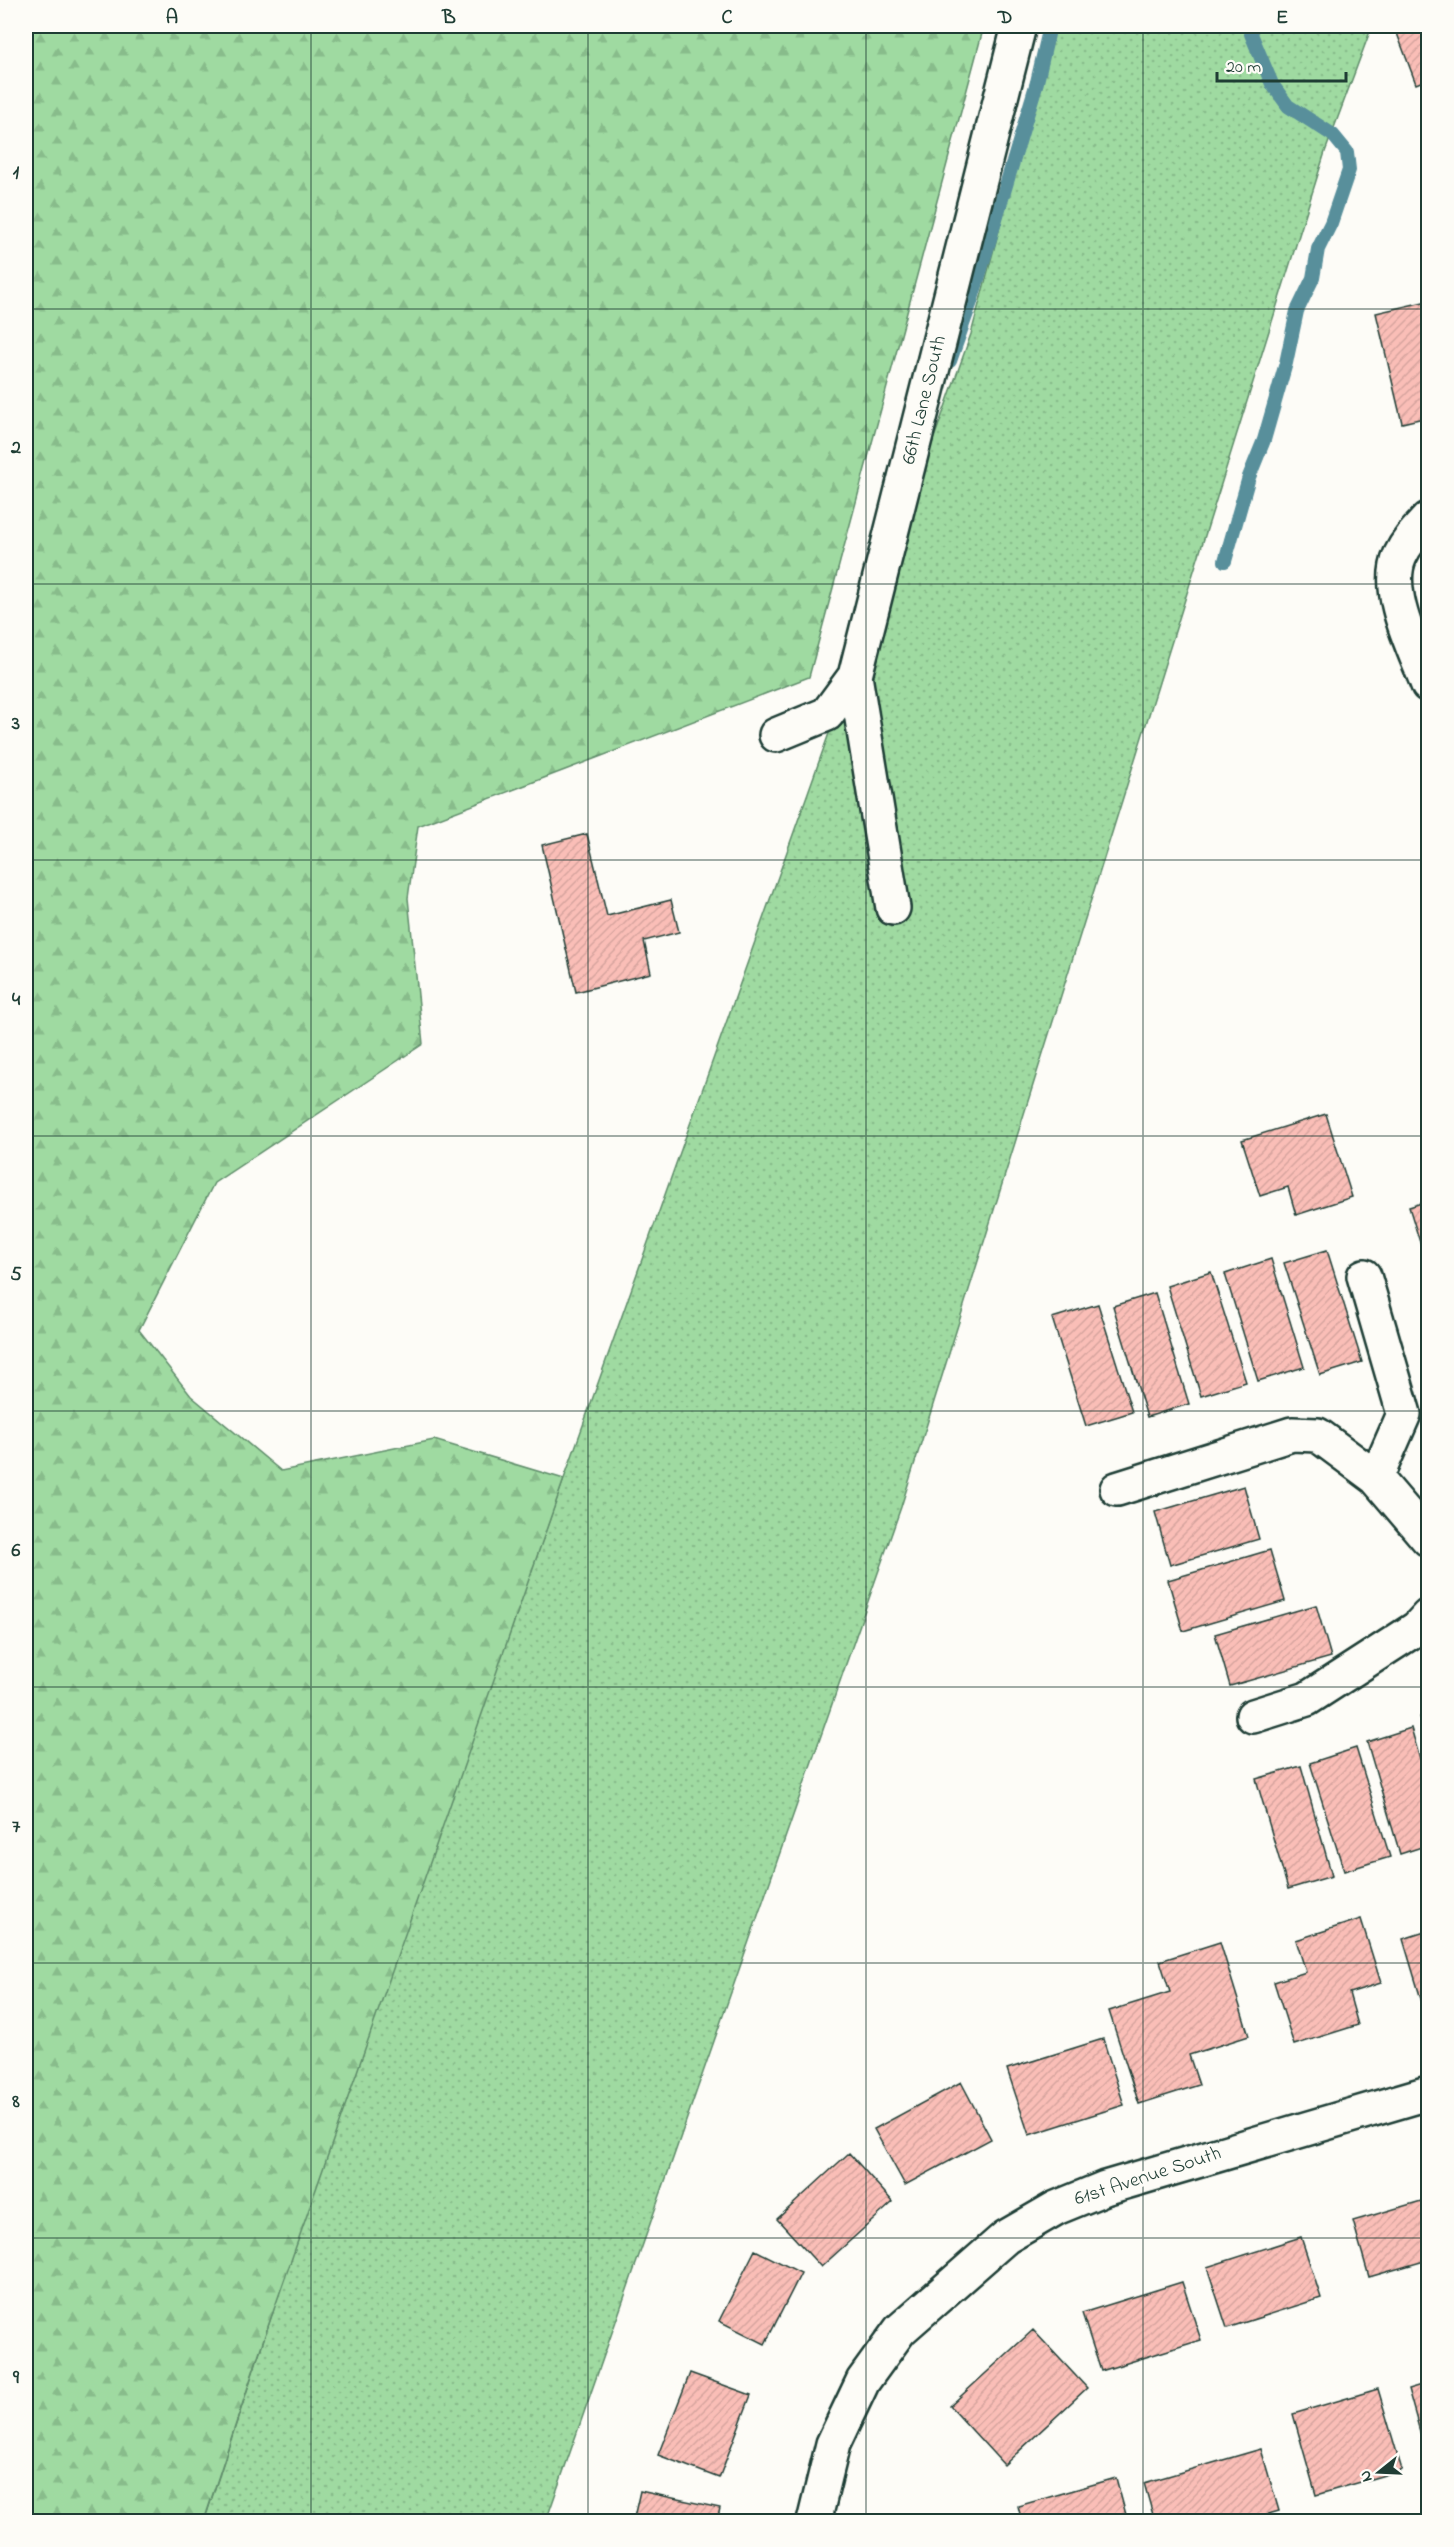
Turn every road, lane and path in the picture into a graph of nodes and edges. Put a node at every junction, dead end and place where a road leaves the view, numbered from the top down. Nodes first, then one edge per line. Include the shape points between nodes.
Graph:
1 (1019, 26) edge
2 (1420, 528) edge
3 (855, 676) junction
4 (1428, 685) edge
5 (776, 735) dead end
6 (892, 908) dead end
7 (1364, 1276) dead end
8 (1376, 1478) junction
9 (1117, 1489) dead end
10 (1428, 1539) edge
11 (1428, 1617) edge
12 (1253, 1716) dead end
13 (1428, 2092) edge
14 (814, 2522) edge

1 - 3 street, 66th Lane South
2 - 4 street via 1399,558 1394,584
3 - 5 street, 66th Lane South via 826,714
3 - 6 street
7 - 8 street via 1404,1414
8 - 9 street via 1318,1435 1292,1434
8 - 10 street
11 - 12 street via 1307,1699
13 - 14 street, 61st Avenue South via 1105,2188 1056,2208 1006,2237 900,2330 863,2381 833,2444

